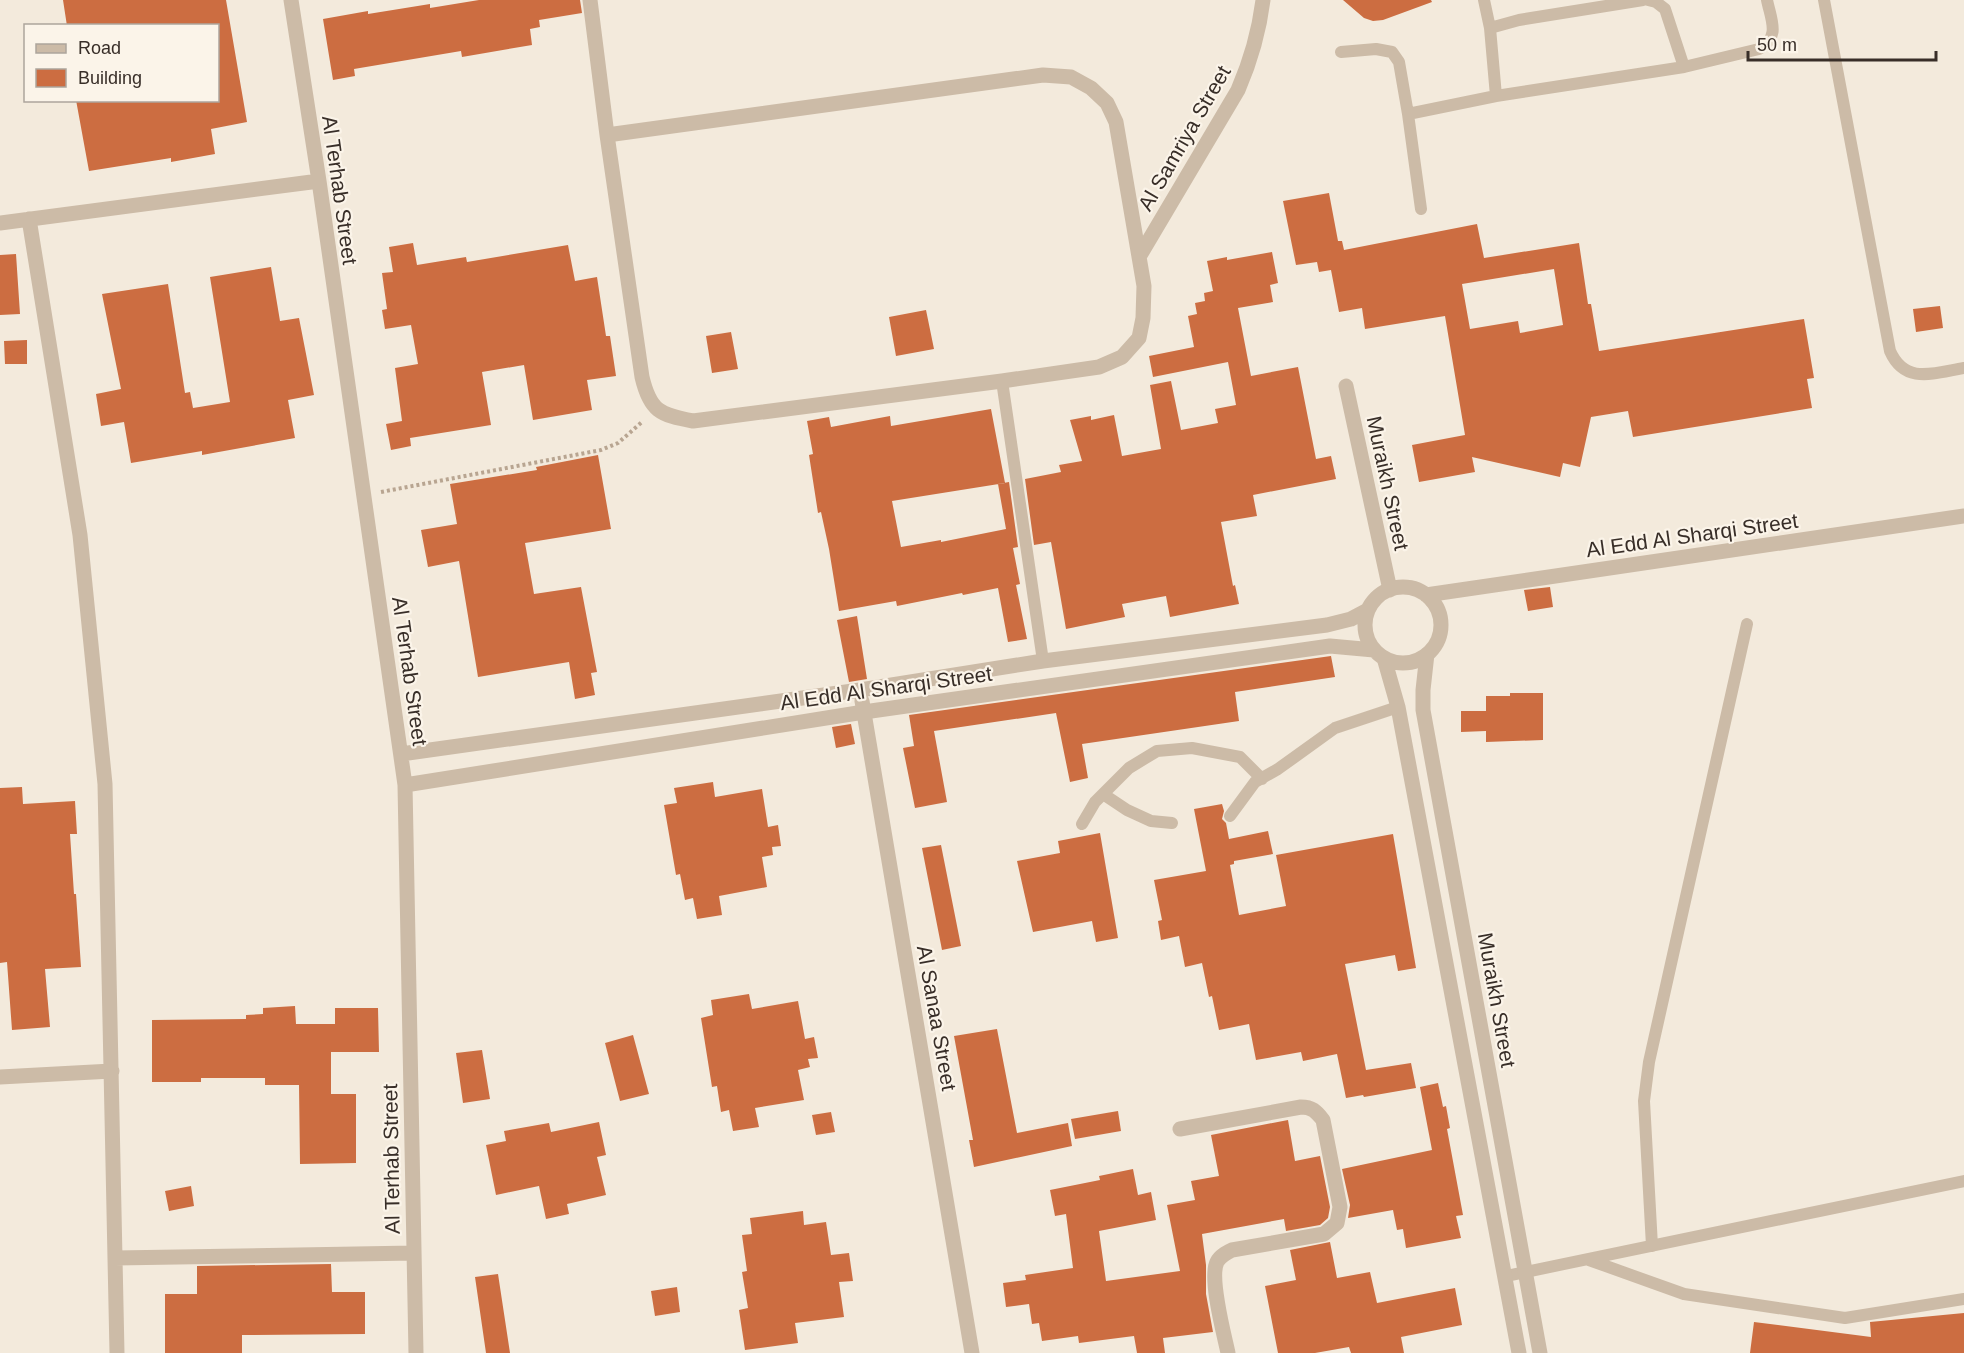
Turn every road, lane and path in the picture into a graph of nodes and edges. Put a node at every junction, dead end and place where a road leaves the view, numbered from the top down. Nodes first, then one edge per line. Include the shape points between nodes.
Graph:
1 (291, 0) edge
2 (590, 0) edge
3 (1263, 0) edge
4 (1484, 0) edge
5 (1643, 0) edge
6 (1648, 0) edge
7 (1767, 0) edge
8 (1824, 0) edge
9 (1490, 28) junction
10 (1341, 52) dead end
11 (1683, 67) junction
12 (1496, 96) junction
13 (1408, 114) junction
14 (607, 135) junction
15 (319, 181) junction
16 (1421, 209) dead end
17 (29, 219) junction
18 (0, 223) edge
19 (1139, 257) junction
20 (1964, 368) edge
21 (1002, 381) junction
22 (1346, 386) dead end
23 (656, 409) junction
24 (364, 496) junction
25 (1964, 516) edge
26 (1389, 590) junction
27 (1426, 595) junction
28 (1368, 610) junction
29 (1747, 624) dead end
30 (1379, 654) junction
31 (1427, 654) junction
32 (1043, 661) junction
33 (860, 690) junction
34 (1398, 707) junction
35 (864, 712) junction
36 (401, 754) junction
37 (1262, 779) junction
38 (405, 785) junction
39 (1103, 794) junction
40 (1230, 816) dead end
41 (1172, 823) dead end
42 (1082, 824) dead end
43 (112, 1071) junction
44 (0, 1077) edge
45 (1180, 1129) dead end
46 (1964, 1181) edge
47 (1652, 1246) junction
48 (414, 1253) junction
49 (115, 1258) junction
50 (1588, 1259) junction
51 (1526, 1272) junction
52 (1506, 1276) junction
53 (1964, 1299) edge
54 (117, 1353) edge
55 (416, 1353) edge
56 (972, 1353) edge
57 (1228, 1353) edge
58 (1520, 1353) edge
59 (1540, 1353) edge

1 - 15 street, Al Terhab Street
2 - 14 street
3 - 19 street, Al Samriya Street via 1251,60 1238,90
4 - 9 lane
5 - 9 lane
6 - 11 lane via 1665,9
7 - 11 lane via 1773,32 1769,44
8 - 20 lane via 1890,351 1906,372 1922,375
9 - 12 lane
10 - 13 lane via 1392,52 1399,62
11 - 12 lane
12 - 13 lane
13 - 16 lane
14 - 19 street via 1042,75 1071,77 1107,103 1116,122
14 - 23 street via 642,376 646,394
15 - 17 street
15 - 24 street, Al Terhab Street
17 - 18 street
17 - 43 street via 80,535 105,784
19 - 21 street via 1144,286 1143,318 1139,338 1122,357 1099,367
21 - 23 street via 693,422
21 - 32 lane
22 - 26 street, Muraikh Street
23 - 24 path via 618,442 601,450
24 - 36 street, Al Terhab Street
25 - 27 street, Al Edd Al Sharqi Street
26 - 27 street via 1408,588
26 - 28 street via 1376,598
27 - 31 street via 1441,620 1438,639
28 - 30 street via 1366,635
28 - 32 street, Al Edd Al Sharqi Street via 1327,625
29 - 47 lane via 1649,1062 1644,1101
30 - 31 street via 1392,661 1410,662
30 - 34 street, Muraikh Street
30 - 35 street, Al Edd Al Sharqi Street via 1330,646
31 - 51 street, Muraikh Street via 1423,710
32 - 33 street, Al Edd Al Sharqi Street
33 - 35 street, Al Sanaa Street
33 - 36 street, Al Edd Al Sharqi Street
34 - 37 lane via 1335,728
34 - 52 street, Muraikh Street
35 - 38 street, Al Edd Al Sharqi Street
35 - 56 street, Al Sanaa Street
36 - 38 street, Al Terhab Street
37 - 39 lane via 1240,757 1192,748 1157,751 1129,768
37 - 40 lane via 1255,782
38 - 48 street, Al Terhab Street
39 - 41 lane via 1151,821
39 - 42 lane
43 - 44 street
43 - 49 street
45 - 57 street via 1301,1107 1310,1107 1323,1120 1340,1207 1336,1223 1324,1234 1223,1254 1217,1262 1215,1284
46 - 47 lane
47 - 50 lane
48 - 49 street
48 - 55 street, Al Terhab Street
49 - 54 street
50 - 51 lane
50 - 53 lane via 1684,1294 1845,1318
51 - 52 lane
51 - 59 street, Muraikh Street
52 - 58 street, Muraikh Street

